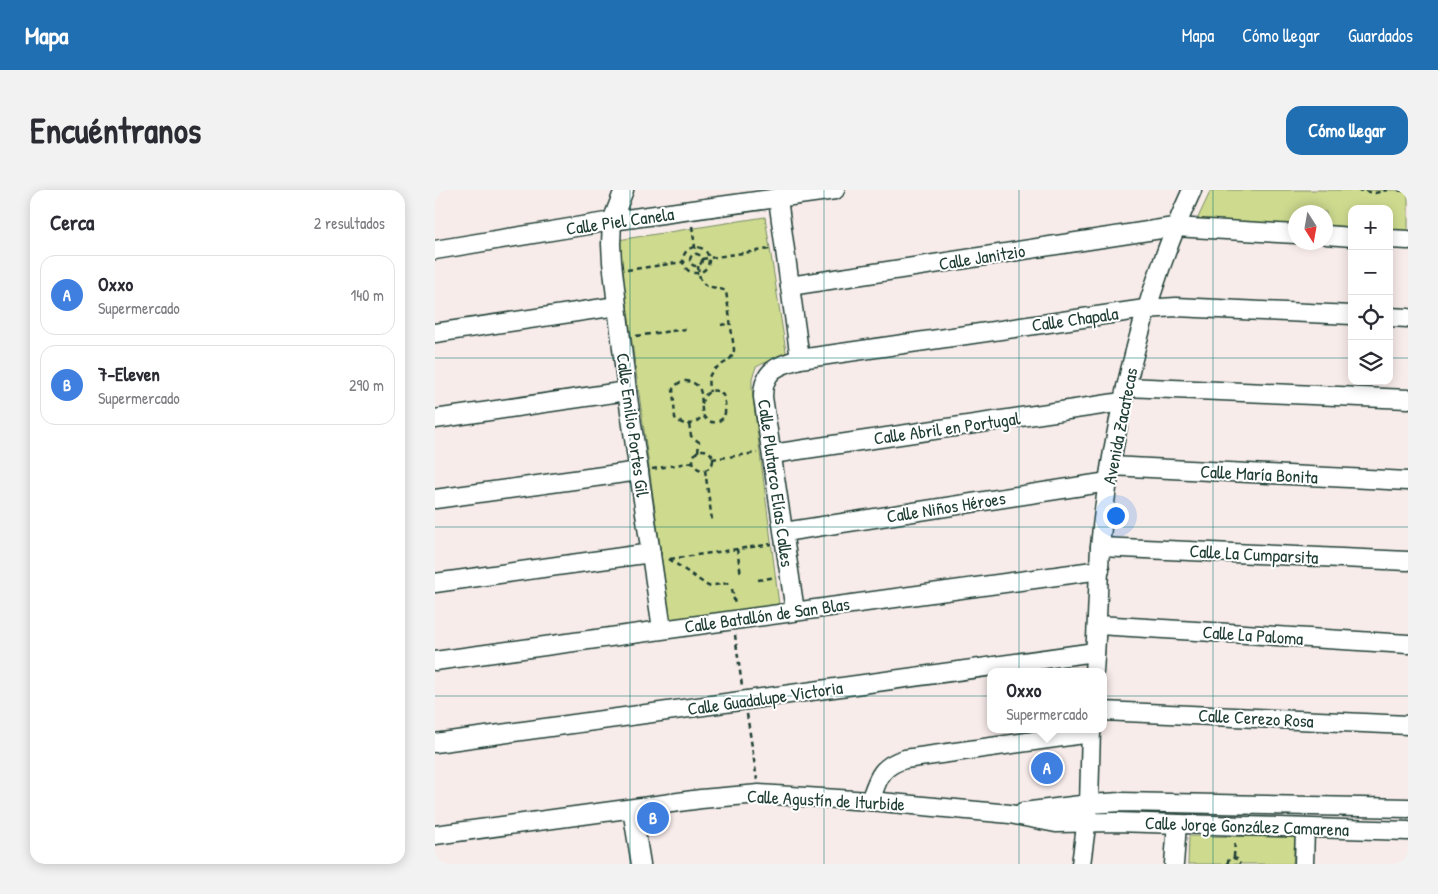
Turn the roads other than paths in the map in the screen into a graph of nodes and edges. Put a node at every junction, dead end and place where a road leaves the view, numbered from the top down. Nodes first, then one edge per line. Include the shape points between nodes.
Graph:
1 (624, 190) edge
2 (835, 190) edge
3 (1192, 190) edge
4 (739, 197) edge
5 (778, 199) junction
6 (612, 221) junction
7 (1175, 227) junction
8 (1288, 234) edge
9 (1333, 236) edge
10 (1348, 237) edge
11 (1393, 239) edge
12 (1408, 240) edge
13 (435, 250) edge
14 (790, 286) junction
15 (617, 306) junction
16 (1145, 309) junction
17 (1348, 315) edge
18 (1393, 317) edge
19 (1408, 318) edge
20 (435, 333) edge
21 (800, 360) junction
22 (627, 391) junction
23 (1124, 394) junction
24 (1408, 399) edge
25 (435, 419) edge
26 (766, 453) junction
27 (643, 470) junction
28 (1109, 474) junction
29 (1408, 481) edge
30 (435, 499) edge
31 (784, 532) junction
32 (1100, 547) junction
33 (656, 557) junction
34 (1408, 561) edge
35 (1100, 570) junction
36 (435, 583) edge
37 (795, 611) junction
38 (1098, 625) junction
39 (662, 629) junction
40 (1408, 644) edge
41 (1095, 652) junction
42 (435, 661) edge
43 (1094, 668) edge
44 (1107, 711) edge
45 (1408, 725) edge
46 (1078, 733) edge
47 (1091, 733) edge
48 (435, 744) edge
49 (870, 801) junction
50 (1089, 804) junction
51 (1408, 808) edge
52 (632, 809) junction
53 (1010, 814) junction
54 (1087, 822) junction
55 (1177, 824) junction
56 (1305, 829) junction
57 (1408, 831) edge
58 (435, 835) edge
59 (641, 864) edge
60 (1081, 864) edge
61 (1174, 864) edge
62 (1304, 864) edge

1 - 6 street, Calle Emilio Portes Gil
2 - 5 street, Calle Piel Canela
3 - 7 street, Avenida Zacatecas
4 - 5 street, Calle Piel Canela
4 - 6 street, Calle Piel Canela
5 - 14 street
6 - 13 street, Calle Piel Canela
6 - 15 street, Calle Emilio Portes Gil
7 - 8 street
7 - 14 street, Calle Janitzio
7 - 16 street, Avenida Zacatecas
9 - 10 street
11 - 12 street
14 - 21 street
15 - 20 street
15 - 22 street, Calle Emilio Portes Gil
16 - 17 street, Calle Chapala
16 - 21 street, Calle Chapala
16 - 23 street, Avenida Zacatecas
18 - 19 street
21 - 26 street, Calle Plutarco Elías Calles via 783,364 766,378 763,388
22 - 25 street
22 - 27 street, Calle Emilio Portes Gil
23 - 24 street, Calle Abril en Portugal
23 - 26 street, Calle Abril en Portugal
23 - 28 street, Avenida Zacatecas
26 - 31 street, Calle Plutarco Elías Calles
27 - 30 street
27 - 33 street, Calle Emilio Portes Gil
28 - 29 street, Calle María Bonita
28 - 31 street, Calle Niños Héroes
28 - 32 street, Avenida Zacatecas
31 - 37 street, Calle Plutarco Elías Calles
32 - 34 street, Calle La Cumparsita
32 - 35 street, Avenida Zacatecas
33 - 36 street
33 - 39 street, Calle Emilio Portes Gil
35 - 37 street, Calle Batallón de San Blas
35 - 38 street, Avenida Zacatecas
37 - 39 street, Calle Batallón de San Blas
38 - 40 street, Calle La Paloma
38 - 41 street, Avenida Zacatecas
39 - 42 street, Calle Batallón de San Blas
41 - 43 street, Avenida Zacatecas
41 - 48 street, Calle Guadalupe Victoria
44 - 45 street, Calle Cerezo Rosa
46 - 49 street via 895,762 878,777
47 - 50 street
49 - 52 street, Calle Agustín de Iturbide via 759,794
49 - 53 street, Calle Agustín de Iturbide
50 - 51 street, Calle Jorge González Camarena via 1131,802
50 - 53 street, Calle Agustín de Iturbide
50 - 54 street
52 - 58 street, Calle Agustín de Iturbide
52 - 59 street
53 - 54 street, Calle Agustín de Iturbide via 1057,823
54 - 55 street, Calle Jorge González Camarena
54 - 60 street
55 - 56 street, Calle Jorge González Camarena
55 - 61 street
56 - 57 street, Calle Jorge González Camarena
56 - 62 street

